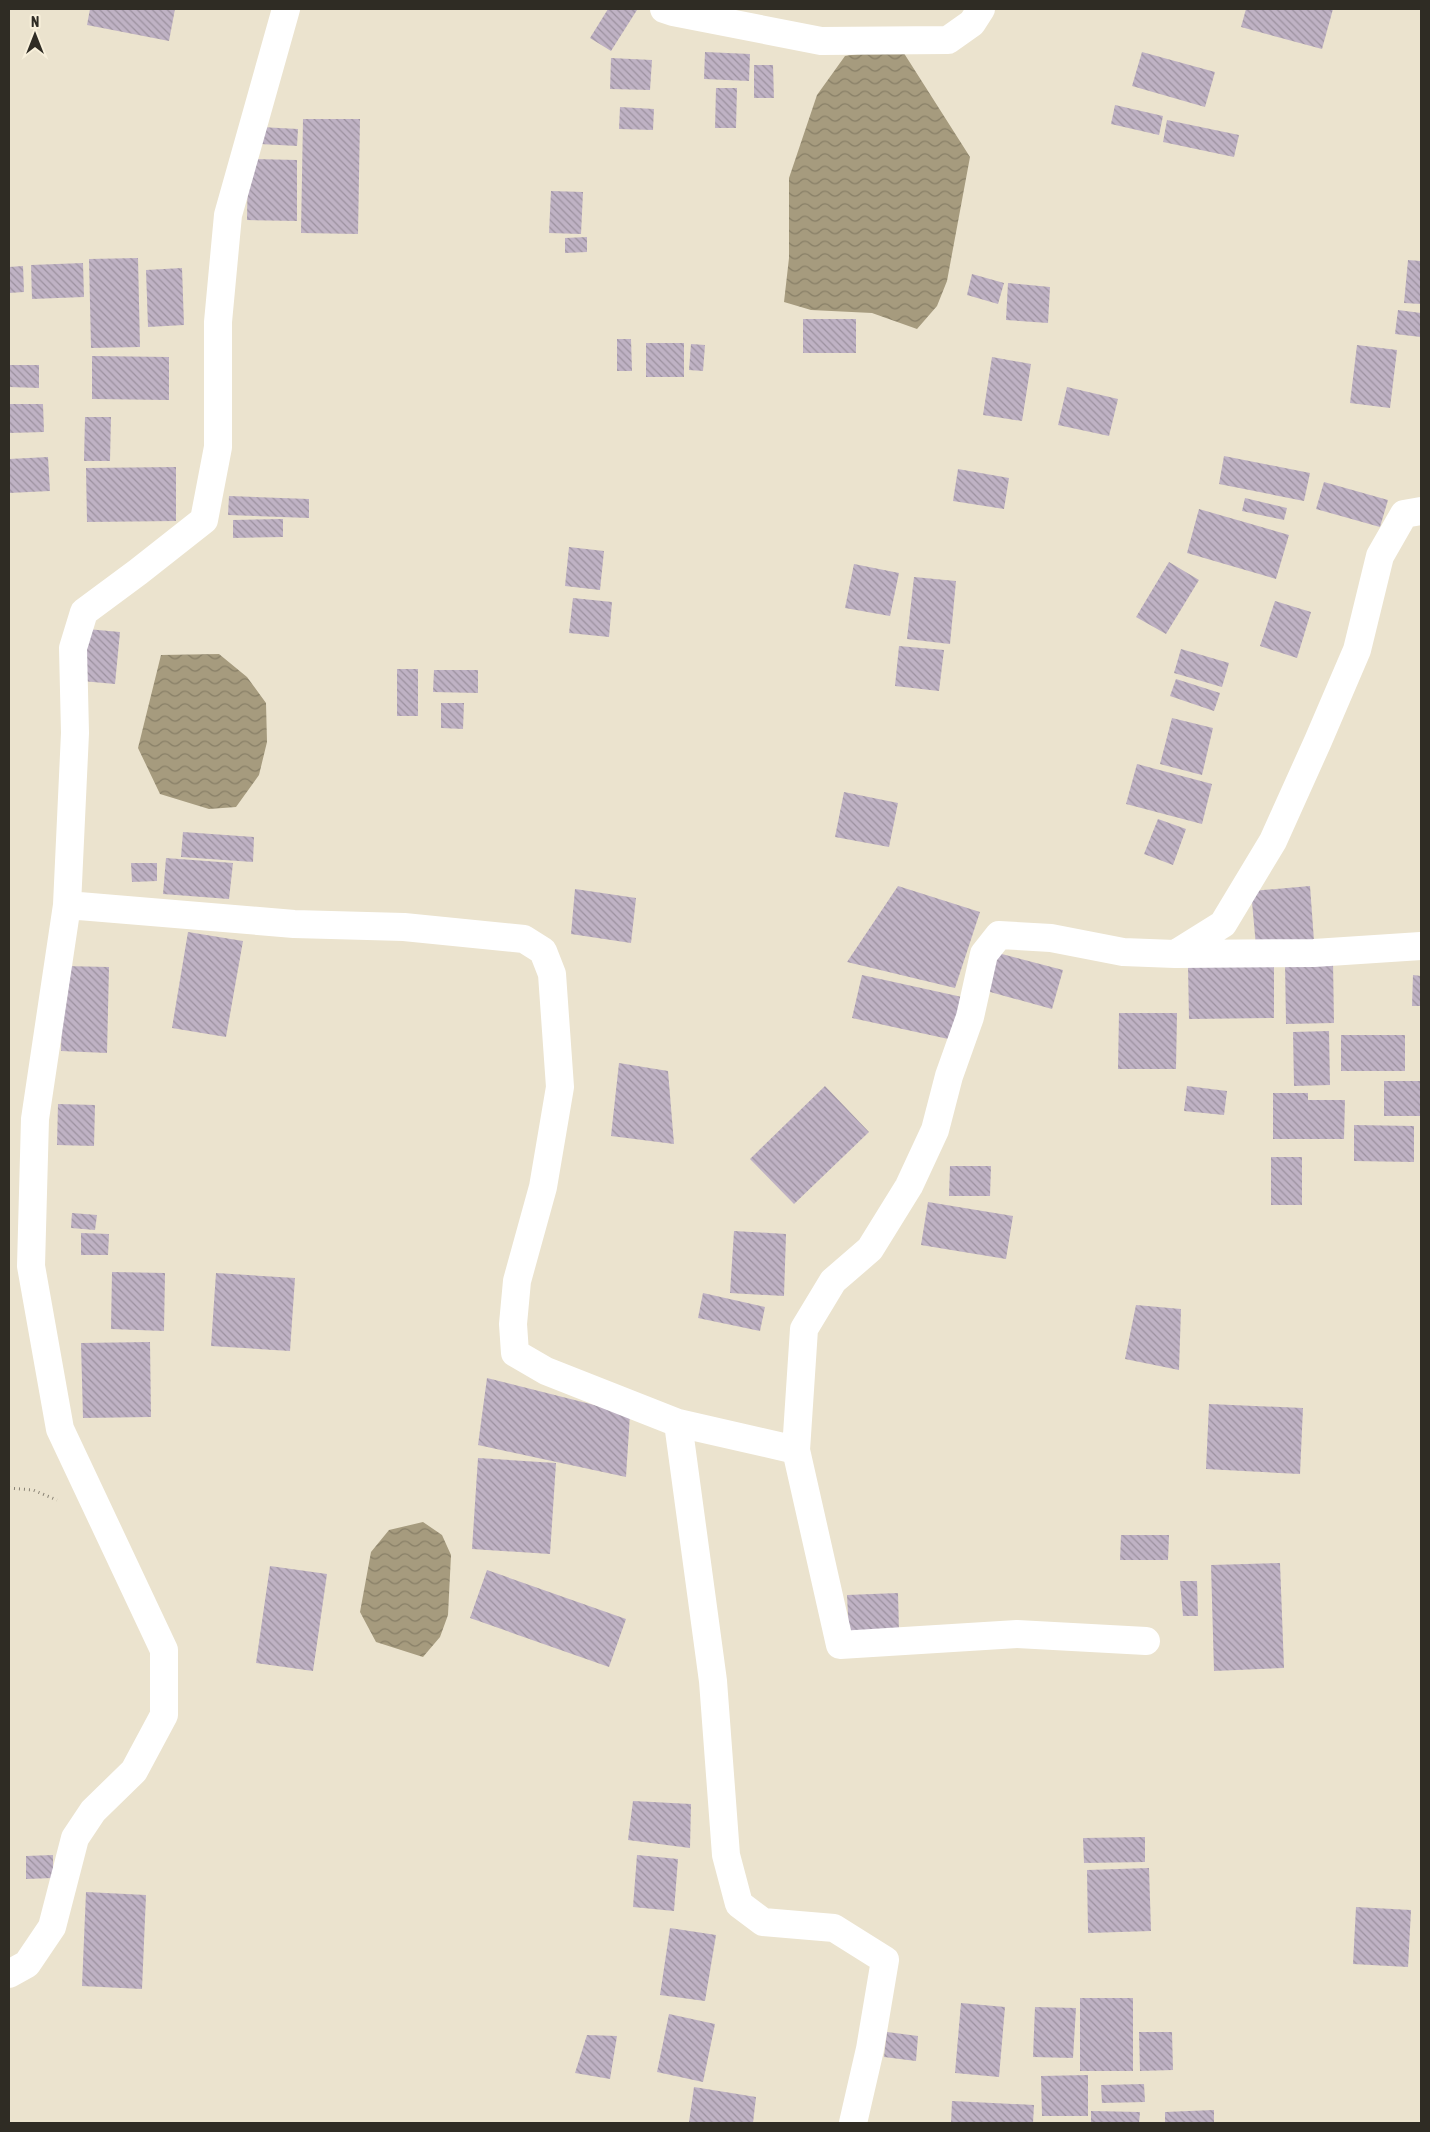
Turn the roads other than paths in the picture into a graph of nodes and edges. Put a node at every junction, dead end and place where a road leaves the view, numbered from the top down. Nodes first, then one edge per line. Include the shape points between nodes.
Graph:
1 (286, 9) edge
2 (664, 9) edge
3 (981, 9) edge
4 (1421, 511) edge
5 (67, 905) junction
6 (1421, 946) edge
7 (1175, 954) junction
8 (678, 1424) junction
9 (796, 1450) junction
10 (1146, 1640) dead end
11 (9, 1974) edge
12 (853, 2123) edge

1 - 5 street via 228,215 218,322 218,447 204,520 84,612 73,648 75,733
2 - 3 street via 821,41 948,40 972,23
4 - 7 street via 1404,514 1380,556 1357,650 1272,841 1223,924
5 - 8 street via 294,924 404,927 524,940 543,951 552,974 560,1087 543,1187 518,1281 513,1324 515,1353 546,1371
5 - 11 street via 35,1119 31,1266 60,1429 164,1650 164,1715 134,1770 93,1811 75,1838 52,1927 27,1964
6 - 7 street via 1314,953
7 - 9 street via 1123,952 1051,938 999,935 984,954 970,1017 949,1076 935,1130 909,1186 870,1249 833,1281 804,1330
8 - 9 street
8 - 12 street via 713,1681 726,1855 739,1904 763,1922 834,1928 885,1960
9 - 10 street via 840,1645 1017,1634

